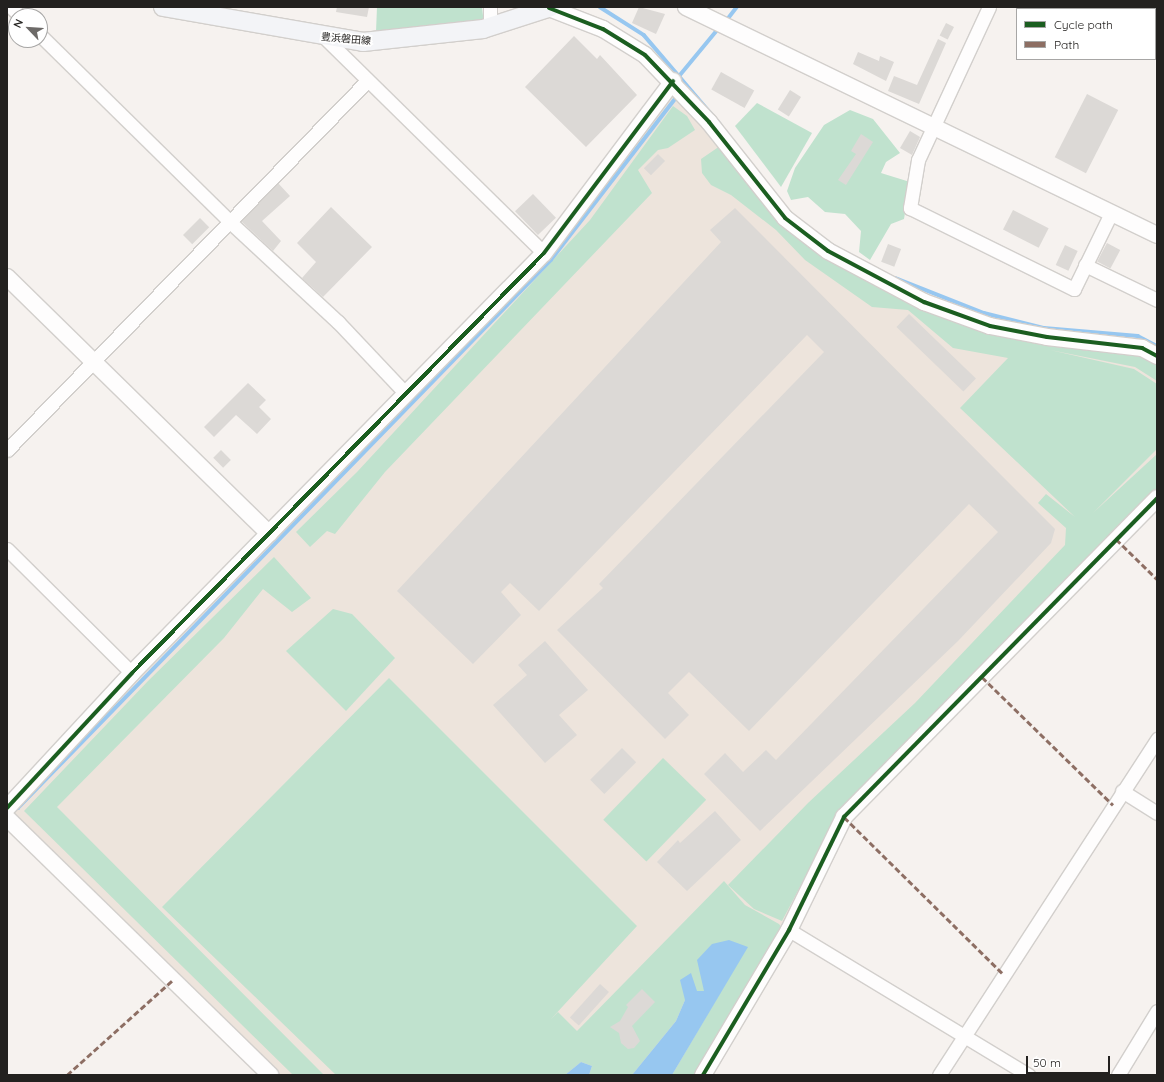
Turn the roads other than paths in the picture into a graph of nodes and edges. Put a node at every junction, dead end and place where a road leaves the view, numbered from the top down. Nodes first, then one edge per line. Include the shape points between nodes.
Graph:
1 (164, 7) edge
2 (490, 7) edge
3 (686, 7) edge
4 (989, 7) edge
5 (550, 8) edge
6 (490, 27) junction
7 (325, 38) junction
8 (48, 43) edge
9 (367, 81) junction
10 (673, 81) junction
11 (934, 127) junction
12 (1111, 213) junction
13 (231, 223) junction
14 (1157, 235) edge
15 (544, 252) junction
16 (1085, 265) junction
17 (7, 277) edge
18 (1157, 300) edge
19 (1157, 356) edge
20 (94, 362) junction
21 (406, 394) junction
22 (7, 450) edge
23 (1157, 498) edge
24 (269, 534) junction
25 (7, 550) edge
26 (132, 674) junction
27 (1157, 739) edge
28 (1122, 791) junction
29 (7, 808) edge
30 (1157, 813) edge
31 (7, 818) edge
32 (789, 930) junction
33 (1157, 1011) edge
34 (964, 1035) junction
35 (270, 1075) edge
36 (703, 1075) edge
37 (939, 1075) edge
38 (1028, 1075) edge
39 (1118, 1075) edge

1 - 7 main road, 豊浜磐田線
2 - 6 street
3 - 11 street
4 - 11 street
5 - 6 main road, 豊浜磐田線
5 - 10 street via 625,40
6 - 7 main road, 豊浜磐田線 via 391,41
7 - 9 street
8 - 13 street
9 - 13 street
9 - 15 street
10 - 15 street
10 - 19 street via 785,218 828,251 924,302 990,326 1047,337 1142,348
11 - 12 street
11 - 16 street via 918,160 910,208 1074,289
12 - 14 street
12 - 16 street
13 - 20 street
13 - 21 street via 338,322
15 - 21 street
16 - 18 street
17 - 20 street
20 - 22 street
20 - 24 street
21 - 24 street
23 - 32 street via 844,816
24 - 26 street
25 - 26 street
26 - 29 street
27 - 28 street
28 - 30 street
28 - 34 street
31 - 35 street
32 - 34 street
32 - 36 street
33 - 39 street
34 - 37 street
34 - 38 street

